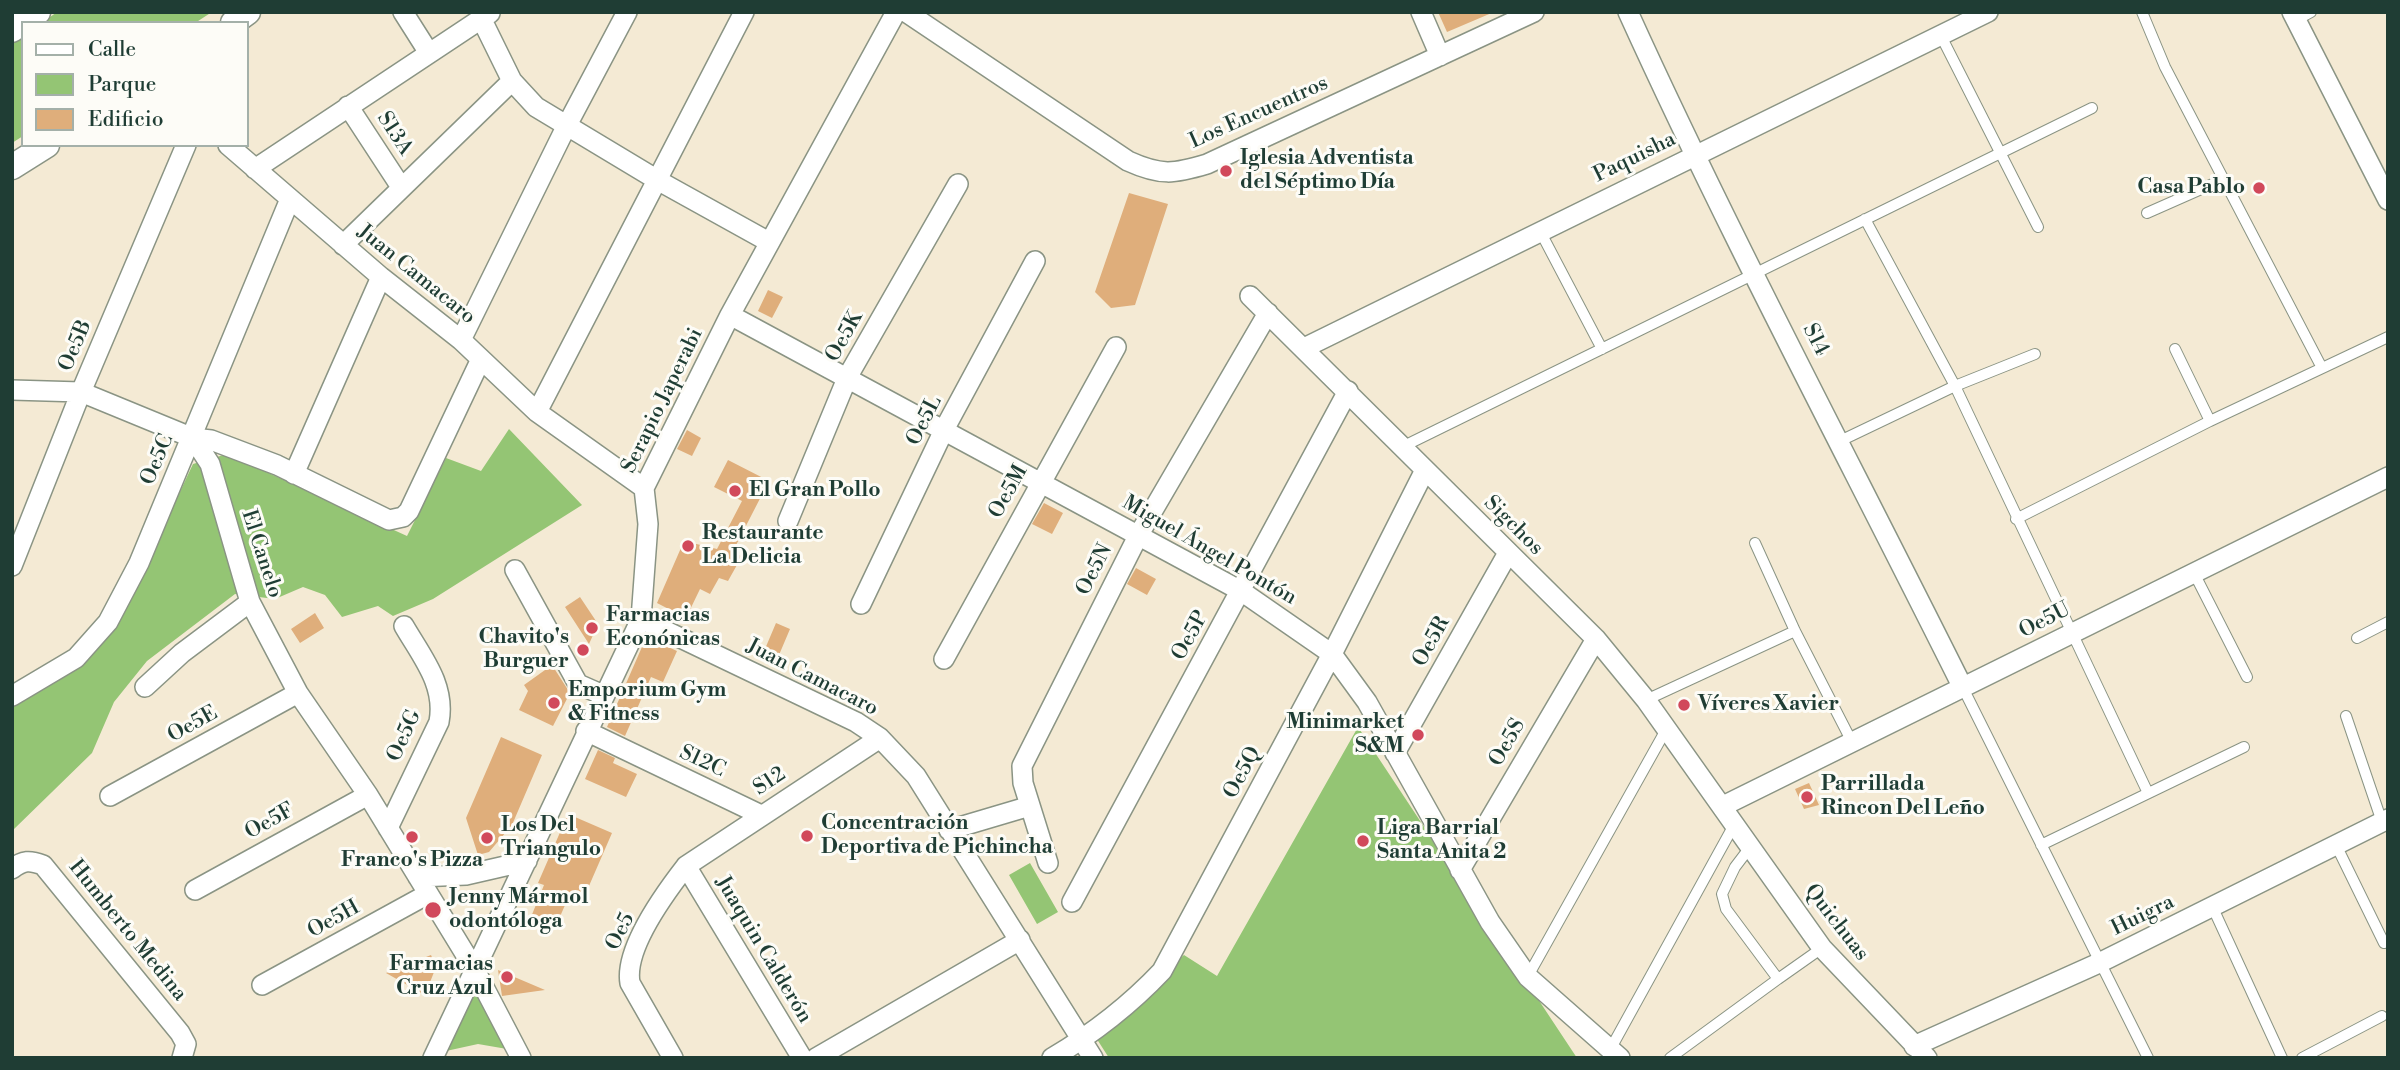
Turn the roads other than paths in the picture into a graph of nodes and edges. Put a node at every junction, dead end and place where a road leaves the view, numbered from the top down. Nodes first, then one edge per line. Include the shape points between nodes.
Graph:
1 (403, 12) edge
2 (627, 12) edge
3 (744, 12) edge
4 (896, 12) edge
5 (906, 12) edge
6 (1421, 12) edge
7 (1534, 12) edge
8 (1628, 12) edge
9 (1988, 12) edge
10 (2142, 12) edge
11 (486, 15) edge
12 (2300, 15) edge
13 (1941, 36) junction
14 (429, 53) junction
15 (1440, 56) junction
16 (512, 81) junction
17 (348, 106) junction
18 (2092, 108) dead end
19 (566, 127) junction
20 (44, 147) edge
21 (185, 147) edge
22 (230, 147) edge
23 (2001, 153) junction
24 (1693, 155) junction
25 (12, 167) edge
26 (255, 169) junction
27 (2224, 179) junction
28 (659, 181) junction
29 (958, 184) dead end
30 (401, 187) junction
31 (2385, 190) edge
32 (290, 199) junction
33 (2147, 213) dead end
34 (1865, 219) junction
35 (2038, 227) dead end
36 (1540, 231) junction
37 (769, 242) junction
38 (343, 245) junction
39 (1035, 261) dead end
40 (1755, 274) junction
41 (381, 277) junction
42 (1251, 296) dead end
43 (1268, 313) junction
44 (730, 314) junction
45 (2388, 337) edge
46 (461, 340) junction
47 (1116, 347) dead end
48 (1304, 348) junction
49 (1602, 349) junction
50 (2175, 349) dead end
51 (2035, 354) dead end
52 (481, 359) junction
53 (2322, 368) junction
54 (848, 376) junction
55 (1955, 386) junction
56 (12, 390) edge
57 (1348, 391) junction
58 (81, 392) junction
59 (537, 412) junction
60 (2210, 421) junction
61 (946, 428) junction
62 (193, 438) junction
63 (1840, 440) junction
64 (1404, 446) junction
65 (1425, 470) junction
66 (293, 474) junction
67 (2388, 477) edge
68 (1041, 482) junction
69 (644, 488) junction
70 (2016, 519) junction
71 (788, 521) dead end
72 (1138, 536) junction
73 (1755, 543) dead end
74 (1508, 553) junction
75 (12, 566) edge
76 (515, 570) dead end
77 (2193, 573) junction
78 (1241, 591) junction
79 (250, 602) junction
80 (860, 604) dead end
81 (641, 619) junction
82 (2388, 622) edge
83 (404, 626) dead end
84 (1795, 631) junction
85 (2072, 633) junction
86 (2357, 638) dead end
87 (1595, 639) junction
88 (1332, 654) junction
89 (944, 659) dead end
90 (2247, 677) dead end
91 (145, 687) dead end
92 (1963, 688) junction
93 (298, 693) junction
94 (603, 695) junction
95 (12, 696) edge
96 (1646, 700) junction
97 (2346, 716) dead end
98 (1667, 728) junction
99 (586, 732) junction
100 (880, 738) junction
101 (1853, 744) junction
102 (2245, 747) dead end
103 (1395, 753) junction
104 (2148, 793) junction
105 (368, 795) junction
106 (110, 796) dead end
107 (1030, 806) junction
108 (1723, 806) junction
109 (761, 815) junction
110 (2385, 820) edge
111 (1735, 823) junction
112 (388, 828) junction
113 (950, 830) junction
114 (2041, 845) junction
115 (2336, 845) junction
116 (1751, 846) junction
117 (527, 861) junction
118 (1048, 863) dead end
119 (686, 866) junction
120 (12, 869) edge
121 (1460, 870) junction
122 (423, 885) junction
123 (195, 890) dead end
124 (1072, 902) dead end
125 (2212, 906) junction
126 (1020, 940) junction
127 (2384, 943) dead end
128 (1822, 948) junction
129 (2099, 962) junction
130 (475, 970) junction
131 (1528, 977) junction
132 (1778, 979) junction
133 (262, 985) dead end
134 (2382, 1016) dead end
135 (1082, 1040) junction
136 (1920, 1052) edge
137 (1616, 1053) edge
138 (182, 1058) edge
139 (433, 1058) edge
140 (522, 1058) edge
141 (673, 1058) edge
142 (802, 1058) edge
143 (816, 1058) edge
144 (1052, 1058) edge
145 (1093, 1058) edge
146 (1670, 1058) edge
147 (2148, 1058) edge
148 (2282, 1058) edge
149 (2302, 1058) edge

1 - 14 street
2 - 19 street
3 - 28 street
4 - 37 street, Serapio Japerabi
5 - 15 street, Los Encuentros via 1128,161 1149,171 1174,174 1207,164
6 - 15 street
7 - 15 street, Los Encuentros
8 - 24 street, S14
9 - 13 street, Paquisha
10 - 27 lane via 2165,67
11 - 14 street
11 - 16 street
12 - 31 street
13 - 23 lane
13 - 24 street, Paquisha
14 - 17 street
16 - 19 street via 536,107
16 - 30 street
17 - 26 street
17 - 30 street, S13A
18 - 23 lane
19 - 28 street
19 - 46 street
20 - 25 street
21 - 58 street, Oe5B
22 - 26 street, Juan Camacaro
23 - 34 lane
23 - 35 lane
24 - 36 street, Paquisha
24 - 40 street, S14
26 - 32 street, Juan Camacaro
27 - 33 lane
27 - 53 lane
28 - 37 street
28 - 59 street
29 - 54 street, Oe5K
30 - 38 street
32 - 38 street, Juan Camacaro
32 - 62 street, Oe5C
34 - 40 lane
34 - 55 lane
36 - 48 street, Paquisha
36 - 49 lane
37 - 44 street, Serapio Japerabi
38 - 41 street, Juan Camacaro
39 - 61 street, Oe5L
40 - 49 lane
40 - 63 street, S14
41 - 46 street, Juan Camacaro
41 - 66 street
42 - 43 street, Sigchos
43 - 48 street, Sigchos
43 - 72 street, Oe5N
44 - 54 street, Miguel Ángel Pontón
44 - 69 street, Serapio Japerabi
45 - 53 lane
46 - 52 street, Juan Camacaro
47 - 68 street, Oe5M
48 - 57 street, Sigchos
49 - 64 lane
50 - 60 lane
51 - 55 lane
52 - 59 street, Juan Camacaro
52 - 66 street via 403,517 389,520
53 - 60 lane
54 - 61 street, Miguel Ángel Pontón
54 - 71 street, Oe5K
55 - 63 lane
55 - 70 lane
56 - 58 street
57 - 64 street, Sigchos
57 - 78 street, Oe5P
58 - 62 street
58 - 75 street, Oe5B
59 - 69 street, Juan Camacaro
60 - 70 lane
61 - 68 street, Miguel Ángel Pontón
61 - 80 street, Oe5L
62 - 66 street via 218,442
62 - 79 street, El Canelo via 210,464
62 - 95 street, Oe5C via 108,622 76,658
63 - 92 street, S14
64 - 65 street, Sigchos
65 - 74 street, Sigchos
65 - 88 street, Oe5Q
67 - 77 street, Oe5U
68 - 72 street, Miguel Ángel Pontón
68 - 89 street, Oe5M
69 - 81 street, Serapio Japerabi via 648,524
70 - 85 lane
72 - 78 street, Miguel Ángel Pontón
72 - 107 street, Oe5N via 1022,766
73 - 84 lane
74 - 87 street, Sigchos
74 - 103 street, Oe5R
76 - 94 street via 578,684
77 - 85 street, Oe5U
77 - 90 lane
78 - 88 street, Miguel Ángel Pontón
78 - 124 street, Oe5P
79 - 91 street
79 - 93 street, El Canelo
81 - 94 street, Serapio Japerabi
81 - 100 street, Juan Camacaro via 856,722
82 - 86 lane
83 - 112 street, Oe5G via 440,689 442,706 439,722
84 - 96 lane
84 - 101 lane
85 - 92 street, Oe5U
85 - 104 lane
87 - 96 street, Sigchos
87 - 121 street, Oe5S
88 - 103 street, Miguel Ángel Pontón via 1367,702
88 - 135 street, Oe5Q via 1162,971 1125,1009
92 - 101 street, Oe5U
92 - 114 lane
93 - 105 street, El Canelo
93 - 106 street, Oe5E
94 - 99 street, Serapio Japerabi
96 - 98 street, Sigchos
97 - 110 lane
98 - 108 street, Sigchos
98 - 131 lane
99 - 109 street, S12C
99 - 117 street, Serapio Japerabi
100 - 109 street, S12
100 - 113 street, Juan Camacaro via 915,776
101 - 108 street, Oe5U
102 - 104 lane
103 - 121 street, Miguel Ángel Pontón
104 - 114 lane
105 - 112 street, El Canelo
105 - 123 street, Oe5F
107 - 113 street
107 - 118 street, Oe5N
108 - 111 street, Quichuas
109 - 119 street, S12
110 - 115 street, Huigra
111 - 116 street, Quichuas
111 - 137 lane
112 - 122 street, El Canelo
113 - 126 street, Juan Camacaro
114 - 129 lane
115 - 125 street, Huigra
115 - 127 lane
116 - 128 street, Quichuas
116 - 132 lane via 1722,894 1726,909
117 - 122 street
117 - 130 street, Serapio Japerabi
119 - 141 street, Oe5 via 633,952 628,969 630,983
119 - 142 street, Juaquin Calderón
120 - 138 street, Humberto Medina via 32,860 43,864 180,1033 186,1044
121 - 131 street, Miguel Ángel Pontón
122 - 130 street, El Canelo
122 - 133 street, Oe5H
125 - 129 street, Huigra
125 - 148 lane
126 - 135 street, Juan Camacaro
126 - 143 street
128 - 132 lane
128 - 136 street, Quichuas
129 - 136 street, Huigra
129 - 147 lane
130 - 139 street, Serapio Japerabi
130 - 140 street, El Canelo
131 - 137 street, Miguel Ángel Pontón
132 - 146 lane
134 - 149 lane
135 - 144 street, Oe5Q
135 - 145 street, Juan Camacaro

